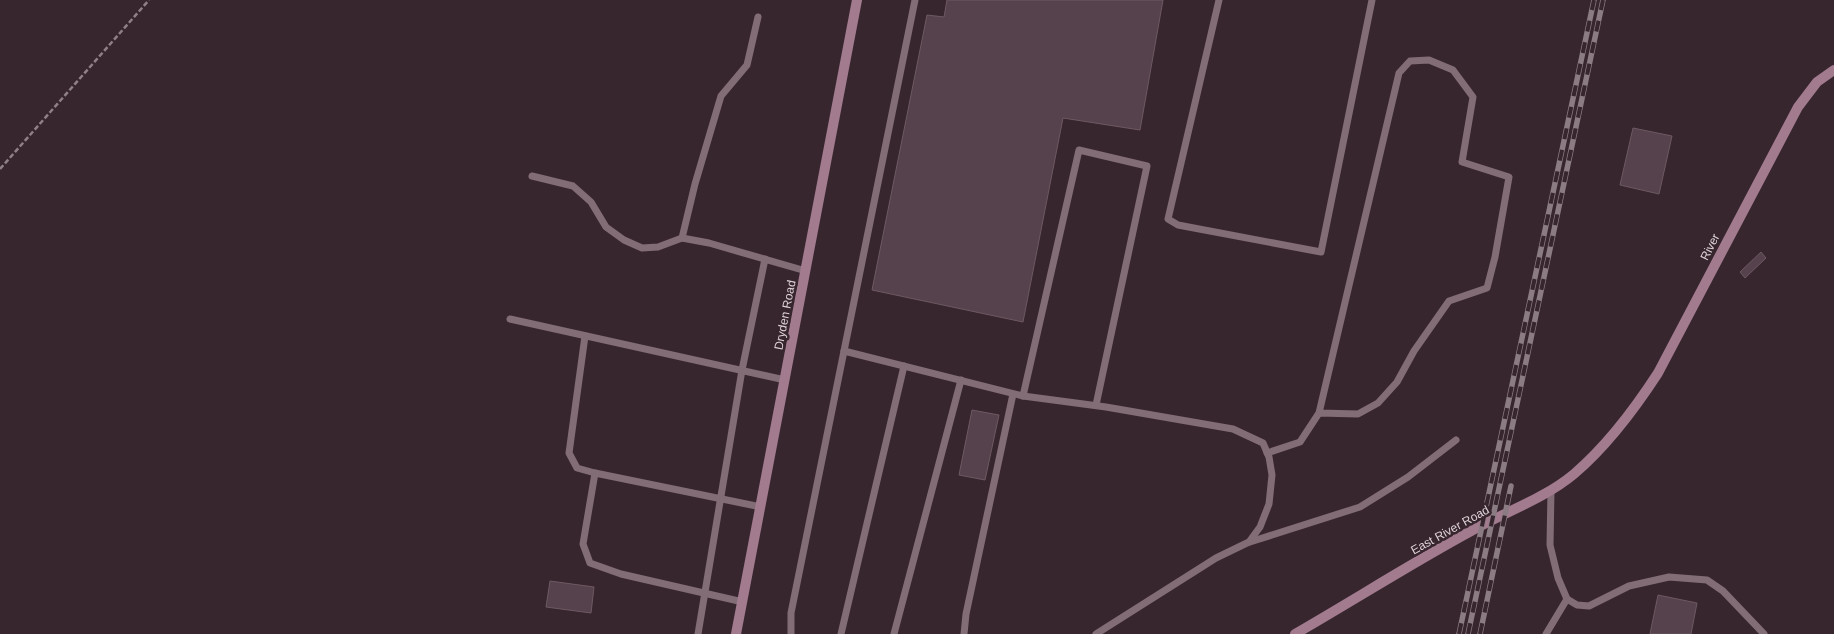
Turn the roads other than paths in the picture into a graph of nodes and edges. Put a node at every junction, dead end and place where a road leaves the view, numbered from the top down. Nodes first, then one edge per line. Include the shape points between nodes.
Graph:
1 (857, 0) edge
2 (915, 0) edge
3 (1219, 0) edge
4 (1372, 0) edge
5 (758, 17) dead end
6 (1834, 70) edge
7 (532, 176) dead end
8 (682, 238) junction
9 (765, 260) junction
10 (806, 271) junction
11 (510, 319) dead end
12 (585, 336) junction
13 (844, 351) junction
14 (904, 366) junction
15 (742, 370) junction
16 (785, 380) junction
17 (960, 380) junction
18 (1013, 394) junction
19 (1022, 396) junction
20 (1096, 405) junction
21 (1319, 413) junction
22 (1611, 438) joint
23 (1456, 440) dead end
24 (1267, 453) junction
25 (595, 473) junction
26 (1551, 491) junction
27 (720, 499) junction
28 (761, 507) junction
29 (1249, 542) junction
30 (705, 593) junction
31 (1567, 599) junction
32 (743, 602) junction
33 (1760, 633) edge
34 (698, 634) edge
35 (736, 634) edge
36 (792, 634) edge
37 (841, 634) edge
38 (894, 634) edge
39 (964, 634) edge
40 (1096, 634) edge
41 (1295, 634) edge
42 (1546, 634) edge

1 - 10 street, Dryden Road
2 - 13 lane
3 - 4 lane via 1168,219 1178,226 1321,252
5 - 8 lane via 747,65 721,96
6 - 22 street, River via 1817,82 1798,107 1658,373
7 - 8 lane via 573,186 591,202 606,227 642,248 658,247
8 - 9 lane
9 - 10 lane
9 - 15 lane
10 - 16 street, Dryden Road
11 - 12 lane
12 - 15 lane
12 - 25 lane via 569,453 577,468
13 - 14 lane
13 - 36 lane via 791,613
14 - 17 lane
14 - 37 lane
15 - 16 lane
15 - 27 lane
16 - 28 street, Dryden Road
17 - 18 lane
17 - 38 lane
18 - 19 lane
18 - 39 lane
19 - 20 lane
19 - 20 lane via 1078,150 1147,166
20 - 24 lane via 1232,429 1263,443
21 - 21 lane via 1399,73 1410,62 1429,60 1453,70 1473,97 1462,162 1509,177 1487,288 1449,301 1397,382 1378,403 1358,414
21 - 24 lane via 1300,442
22 - 26 street, East River Road
23 - 29 lane via 1408,477 1360,507
24 - 29 lane via 1272,475 1269,504 1260,527
25 - 27 lane
25 - 30 lane via 583,544 590,562 621,574
26 - 31 lane via 1550,545
26 - 41 street, East River Road via 1472,530
27 - 28 lane
27 - 30 lane
28 - 32 street, Dryden Road
29 - 40 lane via 1216,558
30 - 32 lane
30 - 34 lane
31 - 33 lane via 1577,605 1589,606 1629,586 1669,577 1707,580 1723,591
31 - 42 lane
32 - 35 street, Dryden Road

